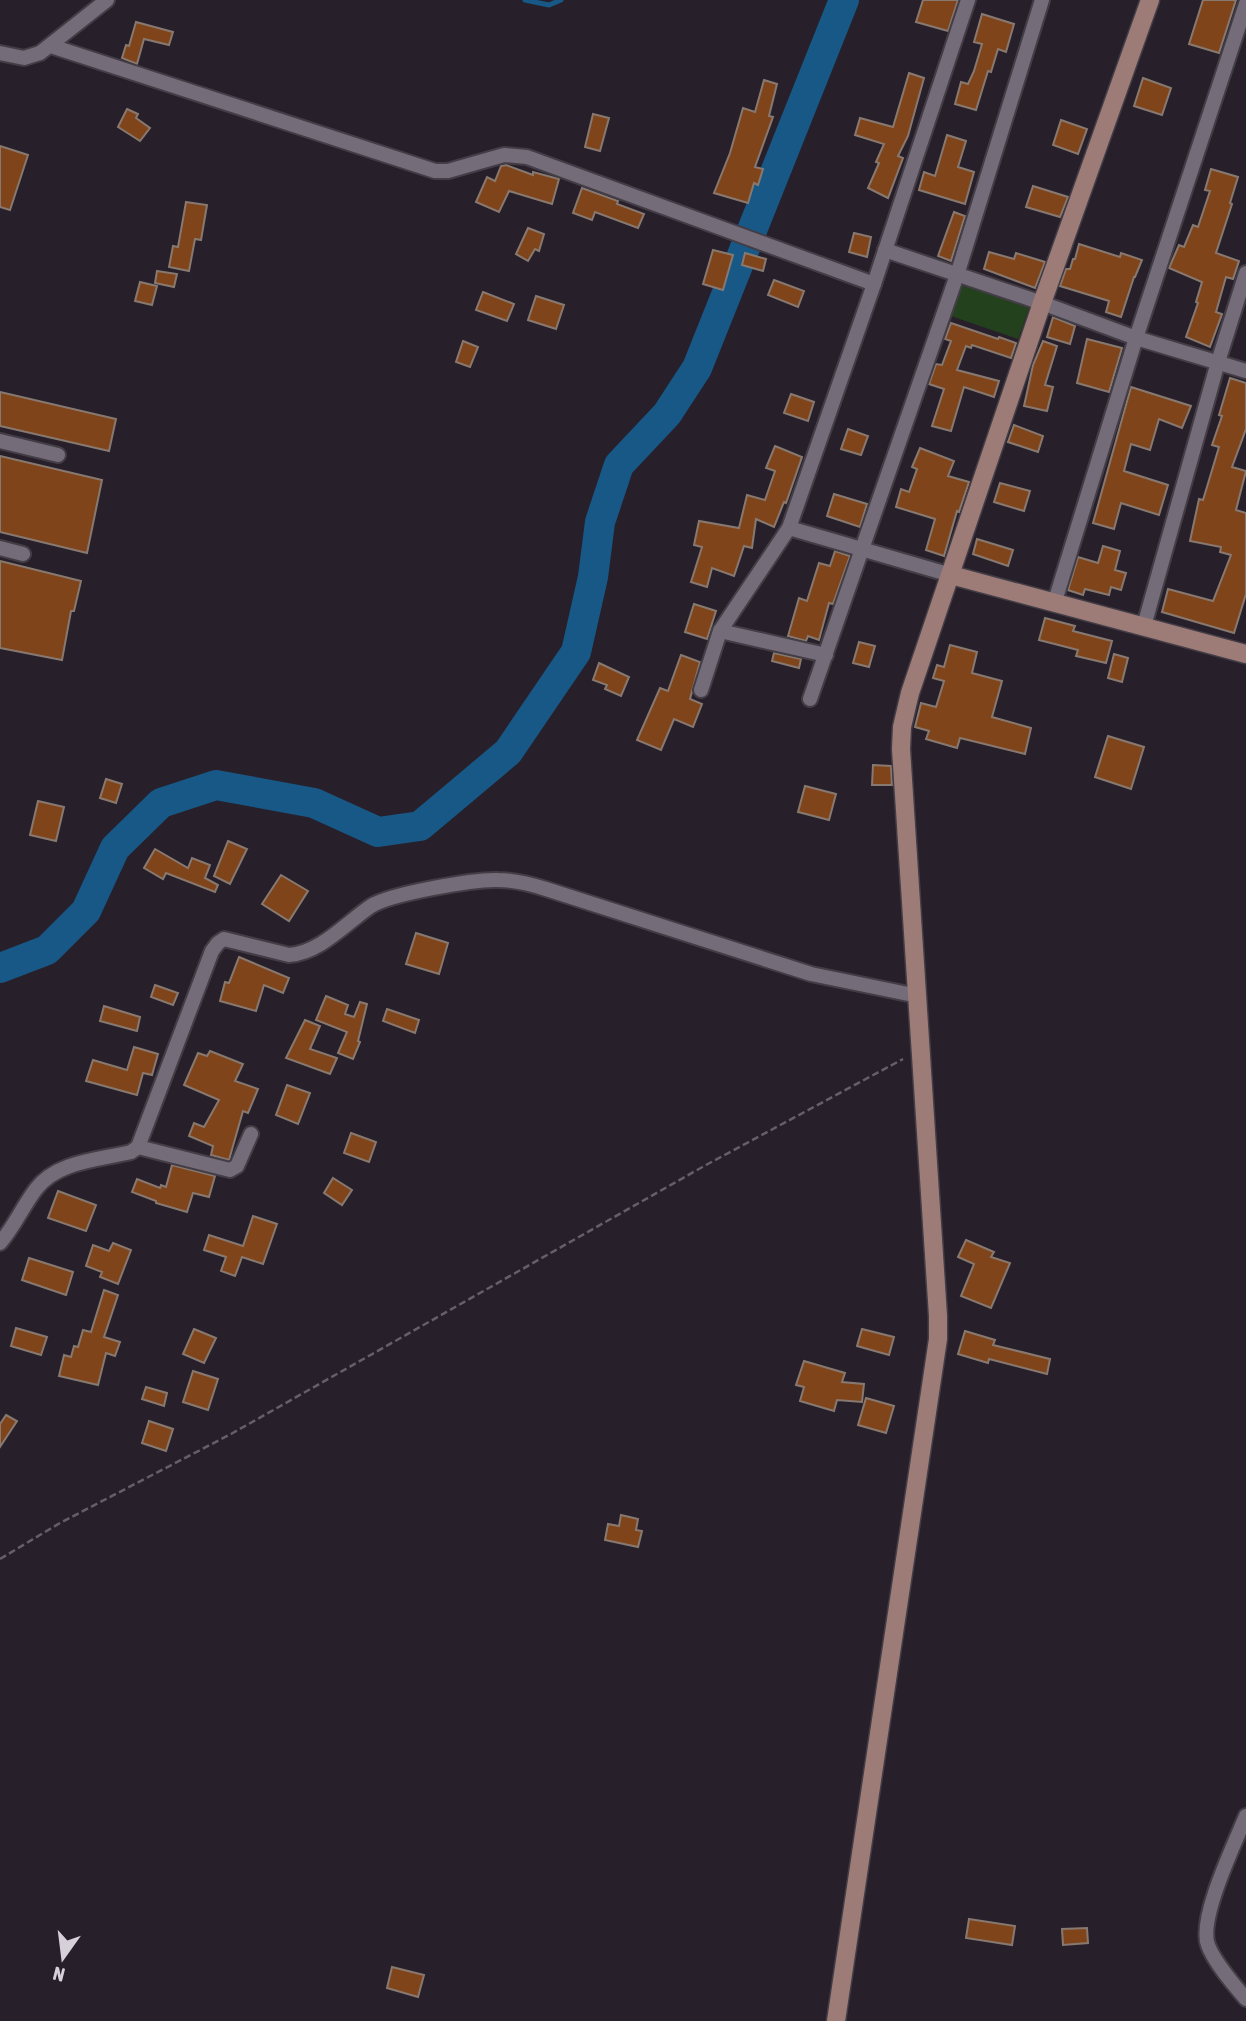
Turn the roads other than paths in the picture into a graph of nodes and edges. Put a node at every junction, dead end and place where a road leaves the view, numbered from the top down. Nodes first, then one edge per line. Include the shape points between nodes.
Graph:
1 (107, 0) edge
2 (968, 0) edge
3 (1042, 0) edge
4 (1150, 0) edge
5 (1246, 4) edge
6 (51, 46) junction
7 (0, 53) edge
8 (886, 250) junction
9 (1246, 272) edge
10 (957, 275) junction
11 (874, 284) junction
12 (1042, 303) junction
13 (1136, 338) junction
14 (1218, 362) junction
15 (1246, 370) edge
16 (0, 441) edge
17 (58, 455) dead end
18 (789, 527) junction
19 (0, 548) edge
20 (863, 551) junction
21 (23, 554) dead end
22 (951, 575) junction
23 (1055, 601) junction
24 (1144, 626) junction
25 (720, 631) junction
26 (1246, 654) edge
27 (826, 655) junction
28 (701, 690) dead end
29 (810, 699) dead end
30 (918, 996) junction
31 (251, 1134) dead end
32 (138, 1147) junction
33 (0, 1243) edge
34 (1246, 1816) edge
35 (1246, 1998) edge
36 (836, 2021) edge

1 - 6 street
2 - 8 street
3 - 10 street
4 - 12 street
5 - 13 street
6 - 7 street via 33,57
6 - 11 street via 435,171 504,155 527,157
8 - 10 street
8 - 11 street
9 - 14 street
10 - 12 street
10 - 20 street
11 - 18 street
12 - 13 street
12 - 22 street
13 - 14 street
13 - 23 street
14 - 15 street
14 - 24 street
16 - 17 street
18 - 20 street
18 - 25 street
19 - 21 street
20 - 22 street
20 - 27 street
22 - 23 street
22 - 30 street via 902,727
23 - 24 street
24 - 26 street
25 - 27 street
25 - 28 street
27 - 29 street
30 - 32 street via 811,974 526,883 495,880 422,890 375,904 300,954 233,940 218,943
30 - 36 street via 938,1339
31 - 32 street via 237,1166 230,1170
32 - 33 street via 50,1175
34 - 35 street via 1212,1904 1206,1933 1208,1945

